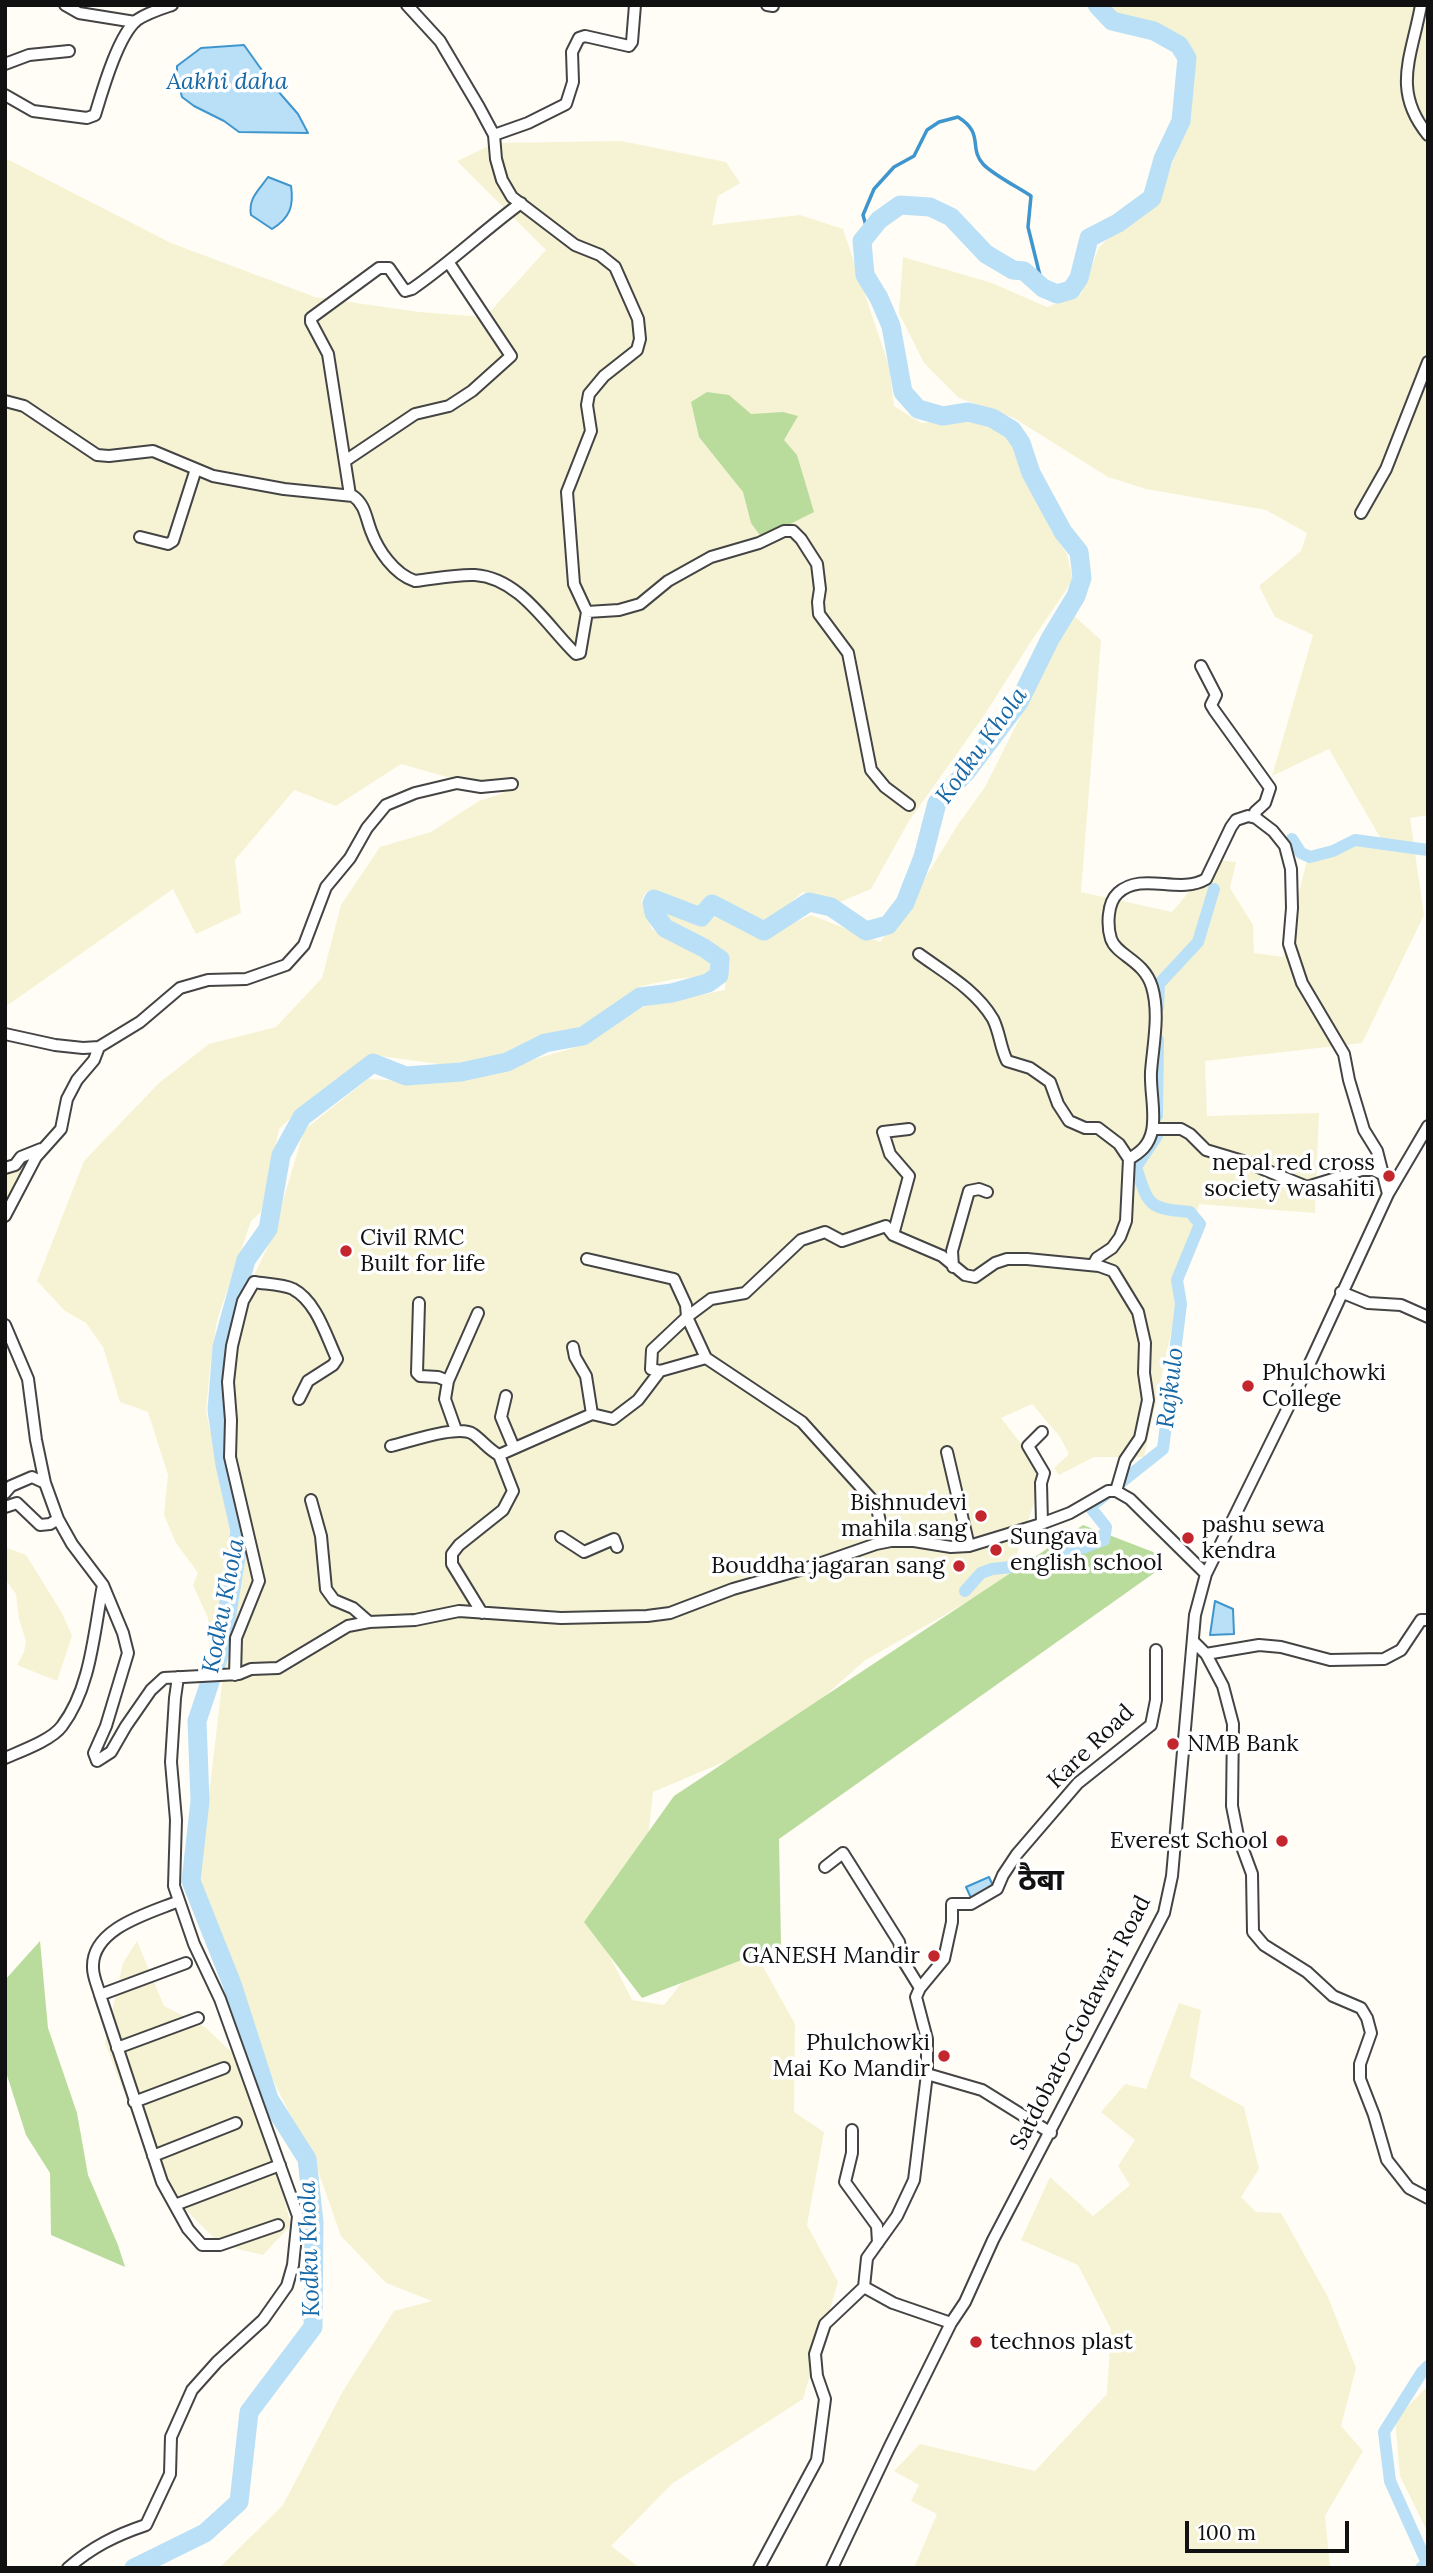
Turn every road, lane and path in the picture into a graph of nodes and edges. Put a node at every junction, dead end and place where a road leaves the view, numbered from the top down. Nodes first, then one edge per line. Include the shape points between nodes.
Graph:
1 (65, 5) edge
2 (172, 5) edge
3 (407, 5) edge
4 (635, 5) edge
5 (767, 5) edge
6 (1421, 5) edge
7 (774, 6) edge
8 (135, 22) junction
9 (69, 51) dead end
10 (5, 64) edge
11 (5, 94) edge
12 (494, 135) junction
13 (1428, 135) edge
14 (521, 203) junction
15 (449, 263) junction
16 (1428, 362) edge
17 (5, 401) edge
18 (345, 461) junction
19 (196, 469) junction
20 (350, 495) junction
21 (1361, 513) dead end
22 (140, 537) dead end
23 (587, 612) junction
24 (1201, 666) dead end
25 (512, 784) dead end
26 (909, 805) dead end
27 (1256, 818) junction
28 (919, 954) dead end
29 (5, 1034) edge
30 (99, 1047) junction
31 (1428, 1126) edge
32 (908, 1129) dead end
33 (1153, 1129) junction
34 (44, 1147) junction
35 (1129, 1159) junction
36 (5, 1168) edge
37 (1384, 1175) junction
38 (987, 1192) dead end
39 (1388, 1194) junction
40 (5, 1216) edge
41 (892, 1235) junction
42 (587, 1259) dead end
43 (1093, 1265) junction
44 (953, 1266) junction
45 (1342, 1292) junction
46 (419, 1303) dead end
47 (478, 1313) dead end
48 (687, 1317) junction
49 (1428, 1317) edge
50 (5, 1325) edge
51 (573, 1347) dead end
52 (706, 1358) junction
53 (660, 1371) junction
54 (448, 1381) junction
55 (506, 1396) dead end
56 (299, 1399) dead end
57 (592, 1414) junction
58 (456, 1430) junction
59 (1042, 1432) dead end
60 (391, 1446) dead end
61 (514, 1448) junction
62 (947, 1452) dead end
63 (499, 1455) junction
64 (45, 1483) junction
65 (1116, 1491) junction
66 (5, 1493) edge
67 (310, 1500) dead end
68 (5, 1507) edge
69 (58, 1519) junction
70 (1042, 1523) junction
71 (561, 1537) dead end
72 (891, 1541) junction
73 (969, 1546) junction
74 (617, 1547) dead end
75 (1206, 1574) junction
76 (103, 1585) junction
77 (482, 1613) junction
78 (1428, 1620) edge
79 (369, 1622) junction
80 (1194, 1642) junction
81 (1156, 1650) dead end
82 (1206, 1654) junction
83 (229, 1675) junction
84 (178, 1677) junction
85 (5, 1758) edge
86 (825, 1867) dead end
87 (179, 1901) junction
88 (186, 1963) dead end
89 (920, 1988) junction
90 (100, 1995) junction
91 (198, 2018) dead end
92 (117, 2048) junction
93 (224, 2068) dead end
94 (927, 2074) junction
95 (134, 2102) junction
96 (236, 2123) dead end
97 (852, 2130) dead end
98 (1051, 2133) junction
99 (153, 2156) junction
100 (280, 2165) junction
101 (1428, 2198) edge
102 (175, 2205) junction
103 (278, 2225) dead end
104 (878, 2243) junction
105 (864, 2287) junction
106 (951, 2323) junction
107 (68, 2568) edge
108 (759, 2568) edge
109 (832, 2568) edge

1 - 8 street via 79,13
2 - 8 street
3 - 12 street via 440,41
4 - 12 street via 629,46 579,38 572,52 573,82 566,104
5 - 7 street
6 - 13 street via 1405,88 1416,121
8 - 11 street via 118,50 96,115 87,118 33,111
9 - 10 street via 29,55
12 - 14 street via 502,180
14 - 15 street
14 - 23 street via 575,245 615,267 638,319 637,350 589,394 591,431 567,492 574,584
15 - 18 street via 511,356 449,406 415,414
15 - 18 street via 407,292 389,268 379,268 312,318 328,354
16 - 21 street via 1386,469
17 - 19 street via 32,410 92,453 109,456 153,451
18 - 20 street
19 - 20 street via 284,489
19 - 22 street via 173,541 168,544
20 - 23 street via 362,503 372,534 406,578 476,575 489,579 518,592 576,654 580,653
23 - 26 street via 640,604 668,581 711,557 793,531 817,564 820,614 848,653 872,770 885,788
24 - 27 street via 1216,695 1211,705 1270,788
25 - 30 street via 481,787 457,783 386,805 326,887 304,945 286,965 246,979 180,988
27 - 33 street via 1236,820 1206,879 1175,887 1141,883 1118,893 1111,903 1111,939 1139,964 1152,987
27 - 37 street via 1285,846 1293,908 1289,944 1302,983 1344,1054 1364,1130
28 - 35 street via 978,998 997,1028 1007,1061 1030,1068 1050,1082 1069,1121 1098,1128 1119,1144
29 - 30 street via 55,1045
30 - 34 street via 67,1099 61,1129
31 - 39 street, Satdobato-Godawari Road
32 - 41 street via 883,1132 890,1154 909,1176
33 - 35 street via 1148,1144
33 - 37 street via 1181,1129 1206,1150 1307,1187 1362,1170
34 - 36 street
34 - 40 street
35 - 43 street via 1126,1221 1112,1248
37 - 39 street
38 - 44 street via 968,1191 952,1251
39 - 45 street, Satdobato-Godawari Road
41 - 44 street via 942,1256
41 - 48 street via 886,1226 842,1241 825,1232 801,1240 745,1293 710,1299
42 - 48 street via 674,1279
43 - 44 street via 1007,1259 975,1277
43 - 65 street via 1114,1271 1138,1312 1145,1343 1148,1400 1140,1438 1125,1460
45 - 49 street via 1368,1303 1401,1305
45 - 75 street, Satdobato-Godawari Road
46 - 54 street via 416,1373
47 - 54 street
48 - 52 street
48 - 53 street via 652,1350 651,1369
50 - 64 street via 28,1379
51 - 57 street via 586,1376
52 - 53 street
52 - 72 street via 802,1422 876,1504 881,1526
53 - 57 street via 638,1400 613,1419
54 - 58 street via 445,1399
55 - 61 street via 500,1418
56 - 83 street via 308,1381 337,1359 306,1300 292,1288 254,1282 243,1301 228,1382 230,1457 259,1581 236,1638
57 - 61 street
58 - 60 street
58 - 63 street via 471,1433
59 - 70 street via 1028,1446 1044,1473
61 - 63 street
62 - 73 street
63 - 77 street via 513,1491 503,1510 452,1554 452,1564
64 - 66 street via 32,1477
64 - 69 street
65 - 70 street
65 - 75 street
67 - 79 street via 321,1536 326,1589 334,1600
68 - 69 street via 17,1503 40,1525
69 - 76 street
70 - 73 street
71 - 74 street via 584,1552 614,1539
72 - 73 street
72 - 77 street via 670,1613 561,1618
75 - 80 street, Satdobato-Godawari Road via 1198,1597
76 - 84 street via 128,1653 94,1753 97,1761 111,1752 151,1690 164,1678
76 - 85 street via 82,1689 61,1728
77 - 79 street via 459,1611 415,1620
78 - 82 street via 1420,1620 1401,1650 1384,1659 1330,1660 1259,1645
79 - 83 street via 348,1626 278,1668
80 - 82 street
80 - 98 street, Satdobato-Godawari Road via 1167,1904
81 - 89 street, Kare Road via 1151,1725 1078,1783 1017,1854 998,1889 971,1904 952,1904 943,1959
82 - 101 street via 1223,1686 1233,1724 1232,1806 1252,1874 1252,1932 1333,1996 1361,2008 1371,2032 1360,2079 1387,2161 1409,2188
83 - 84 street
84 - 87 street via 171,1762 176,1820 174,1886
86 - 89 street via 843,1853 899,1942 904,1962
87 - 90 street via 115,1928 100,1944 92,1967
87 - 100 street
88 - 90 street
89 - 94 street via 916,1997 926,2039
90 - 92 street
91 - 92 street
92 - 95 street
93 - 95 street
94 - 98 street via 982,2090
94 - 104 street via 914,2180
95 - 99 street
96 - 99 street
97 - 104 street via 845,2182 877,2226
98 - 106 street, Satdobato-Godawari Road
99 - 102 street
100 - 102 street
100 - 107 street via 298,2216 287,2286 263,2320 192,2390 171,2437 170,2474 146,2525 112,2536
102 - 103 street via 202,2245 220,2245
104 - 105 street via 867,2259
105 - 106 street
105 - 108 street via 825,2324 815,2354 825,2399 817,2460
106 - 109 street, Satdobato-Godawari Road

